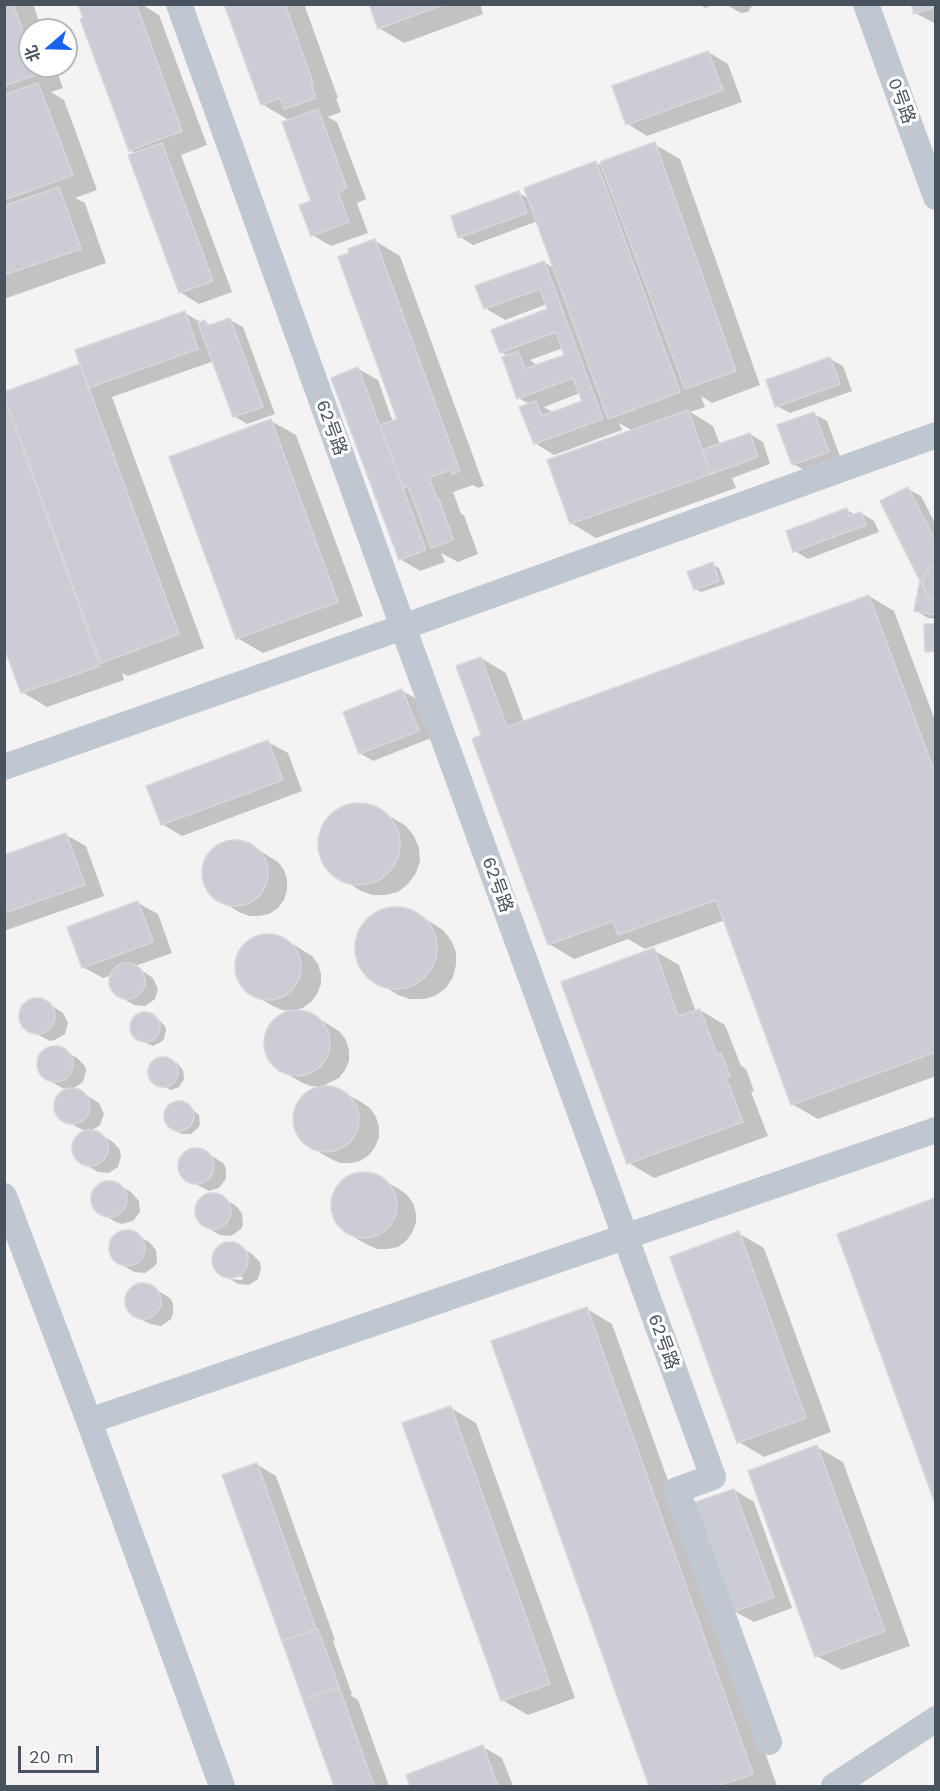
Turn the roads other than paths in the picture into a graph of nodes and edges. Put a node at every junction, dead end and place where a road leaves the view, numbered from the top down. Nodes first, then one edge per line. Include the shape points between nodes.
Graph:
1 (179, 4) edge
2 (866, 4) edge
3 (936, 197) edge
4 (936, 435) edge
5 (403, 627) junction
6 (4, 767) edge
7 (936, 1130) edge
8 (4, 1196) edge
9 (625, 1237) junction
10 (89, 1421) junction
11 (936, 1719) edge
12 (769, 1742) dead end
13 (222, 1786) edge
14 (834, 1786) edge

1 - 5 street, 62号路
2 - 3 street, 0号路
4 - 5 street
5 - 6 street
5 - 9 street, 62号路
7 - 9 street
8 - 10 street
9 - 10 street
9 - 12 street, 62号路 via 713,1477 677,1490
10 - 13 street
11 - 14 street

